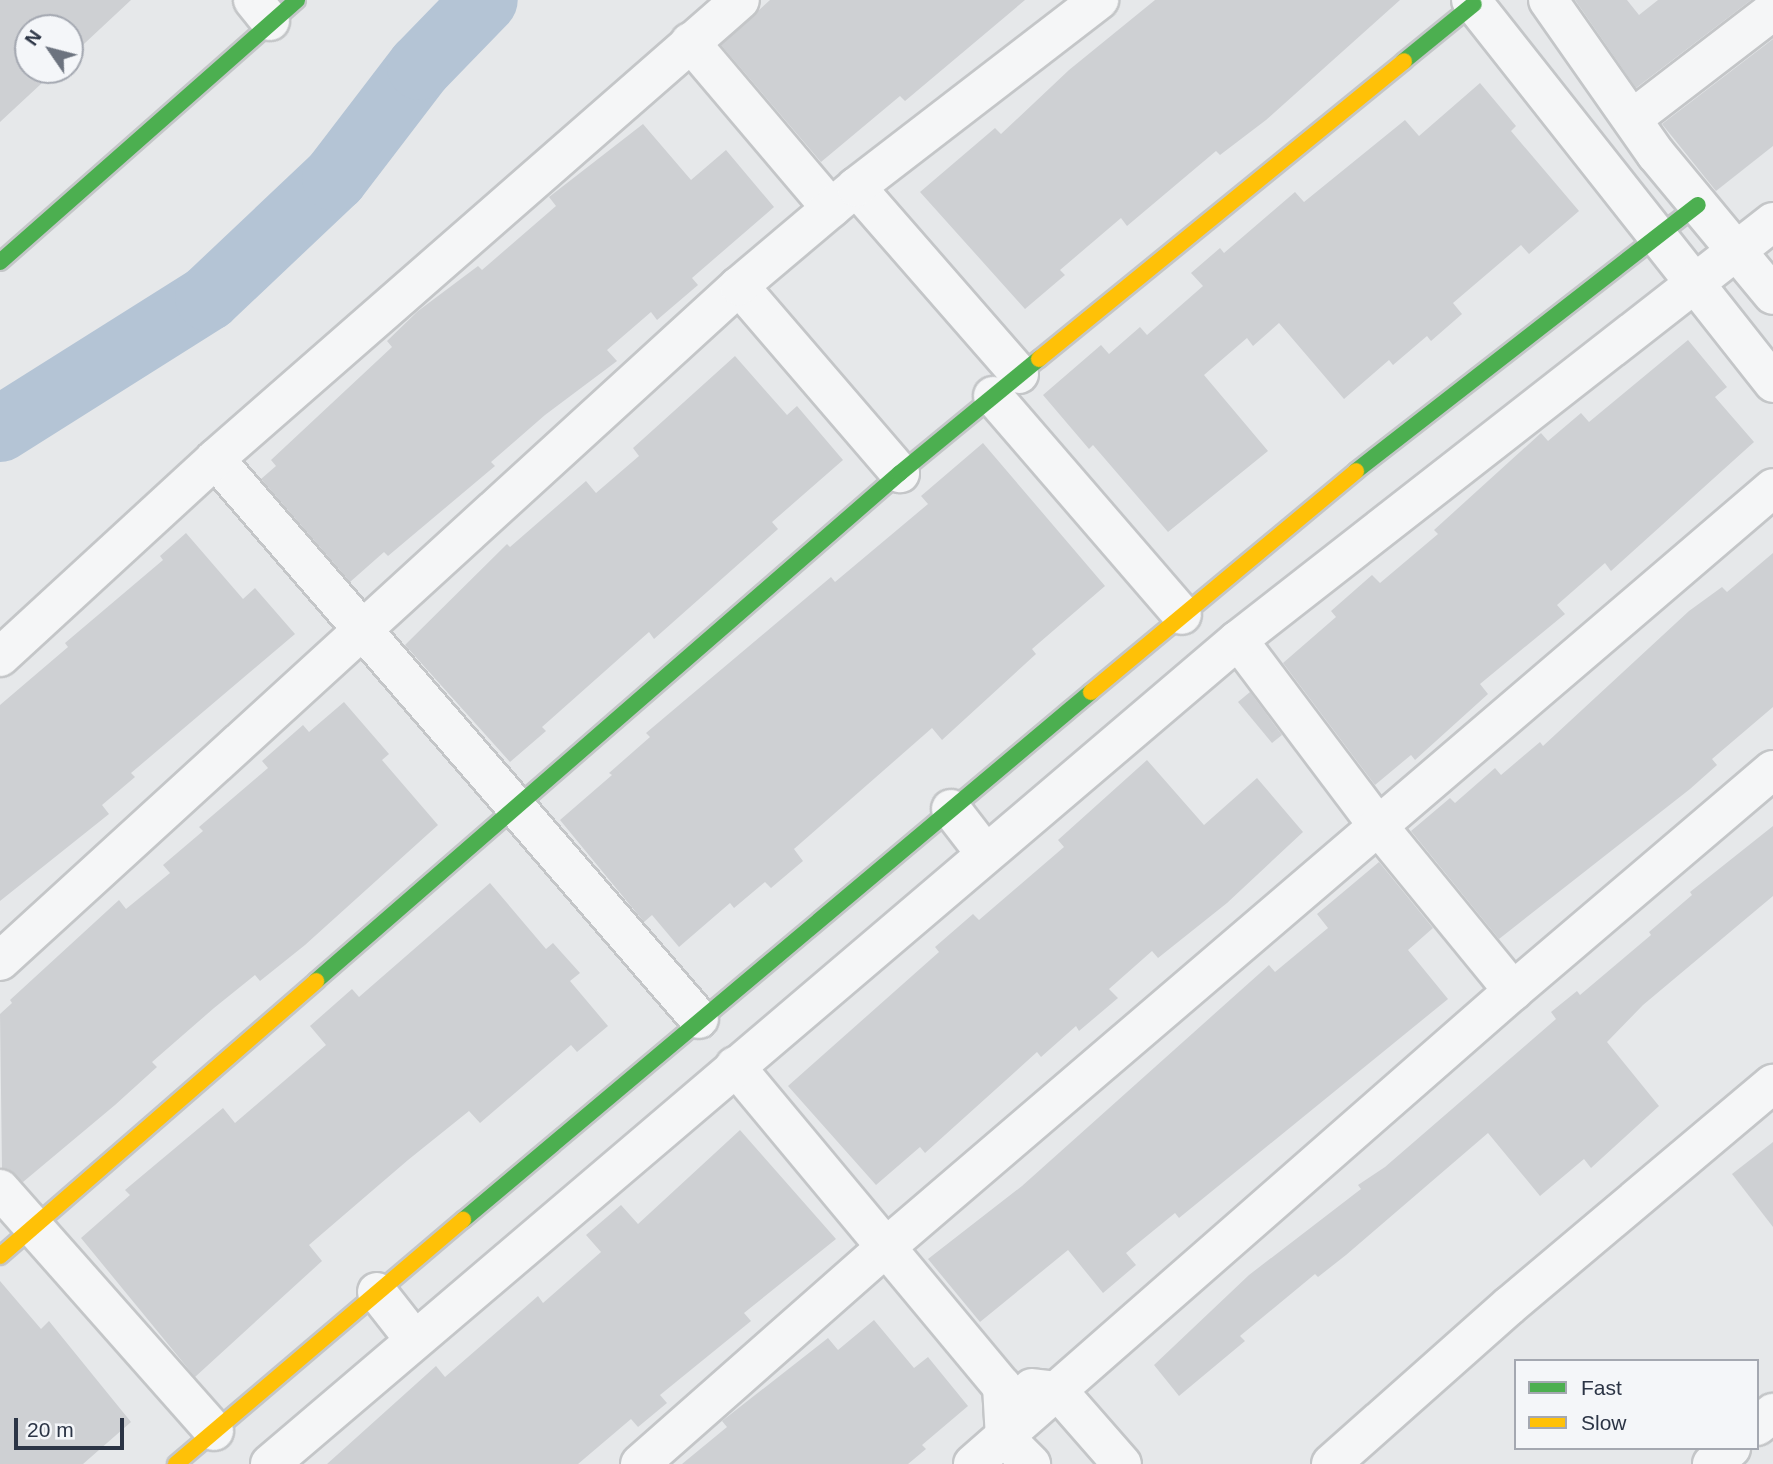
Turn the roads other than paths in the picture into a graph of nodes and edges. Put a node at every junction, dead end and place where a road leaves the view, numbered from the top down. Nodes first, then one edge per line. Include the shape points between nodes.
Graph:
1 (740, 0) edge
2 (1099, 0) edge
3 (1548, 0) edge
4 (1473, 2) edge
5 (273, 7) edge
6 (1773, 11) edge
7 (690, 42) junction
8 (1632, 119) junction
9 (843, 198) junction
10 (1698, 205) junction
11 (1773, 222) edge
12 (1658, 233) junction
13 (1735, 251) junction
14 (0, 262) edge
15 (1696, 280) junction
16 (739, 286) junction
17 (1773, 295) edge
18 (1773, 383) edge
19 (1006, 385) junction
20 (215, 459) junction
21 (900, 473) junction
22 (1773, 488) edge
23 (1182, 615) junction
24 (366, 631) junction
25 (1238, 640) junction
26 (0, 657) edge
27 (1773, 770) edge
28 (518, 808) junction
29 (951, 809) junction
30 (1379, 827) junction
31 (985, 853) junction
32 (0, 961) edge
33 (1513, 990) junction
34 (699, 1019) junction
35 (735, 1066) junction
36 (1773, 1084) edge
37 (0, 1189) edge
38 (34, 1226) junction
39 (886, 1247) junction
40 (0, 1256) edge
41 (377, 1293) junction
42 (414, 1339) junction
43 (1002, 1386) junction
44 (1058, 1391) junction
45 (1773, 1413) edge
46 (1759, 1424) edge
47 (214, 1431) junction
48 (1729, 1450) edge
49 (1018, 1451) edge
50 (176, 1464) edge
51 (270, 1464) edge
52 (640, 1464) edge
53 (973, 1464) edge
54 (1122, 1464) edge
55 (1331, 1464) edge
56 (1712, 1464) edge

1 - 7 street
2 - 9 street
3 - 8 street
4 - 12 street
4 - 19 street
5 - 14 street
6 - 8 street
7 - 9 street
7 - 20 street
8 - 10 street
9 - 16 street
9 - 19 street
10 - 12 street
10 - 13 street
11 - 13 street
12 - 15 street
12 - 23 street via 1411,425
13 - 15 street
13 - 17 street
15 - 18 street
15 - 25 street
16 - 21 street
16 - 24 street
19 - 21 street
19 - 23 street
20 - 24 street
20 - 26 street
21 - 28 street
22 - 30 street
23 - 29 street
24 - 28 street
24 - 32 street
25 - 30 street
25 - 31 street
27 - 33 street
28 - 34 street
28 - 38 street
29 - 31 street
29 - 34 street
30 - 33 street
30 - 39 street
31 - 35 street
33 - 44 street
34 - 41 street
35 - 39 street
35 - 42 street
36 - 55 street via 1509,1306
37 - 38 street
38 - 40 street
38 - 47 street
39 - 43 street
39 - 52 street
41 - 42 street
41 - 47 street
42 - 51 street
43 - 44 street
43 - 49 street
44 - 49 street
44 - 54 street
45 - 46 street
47 - 50 street
48 - 56 street
49 - 53 street

